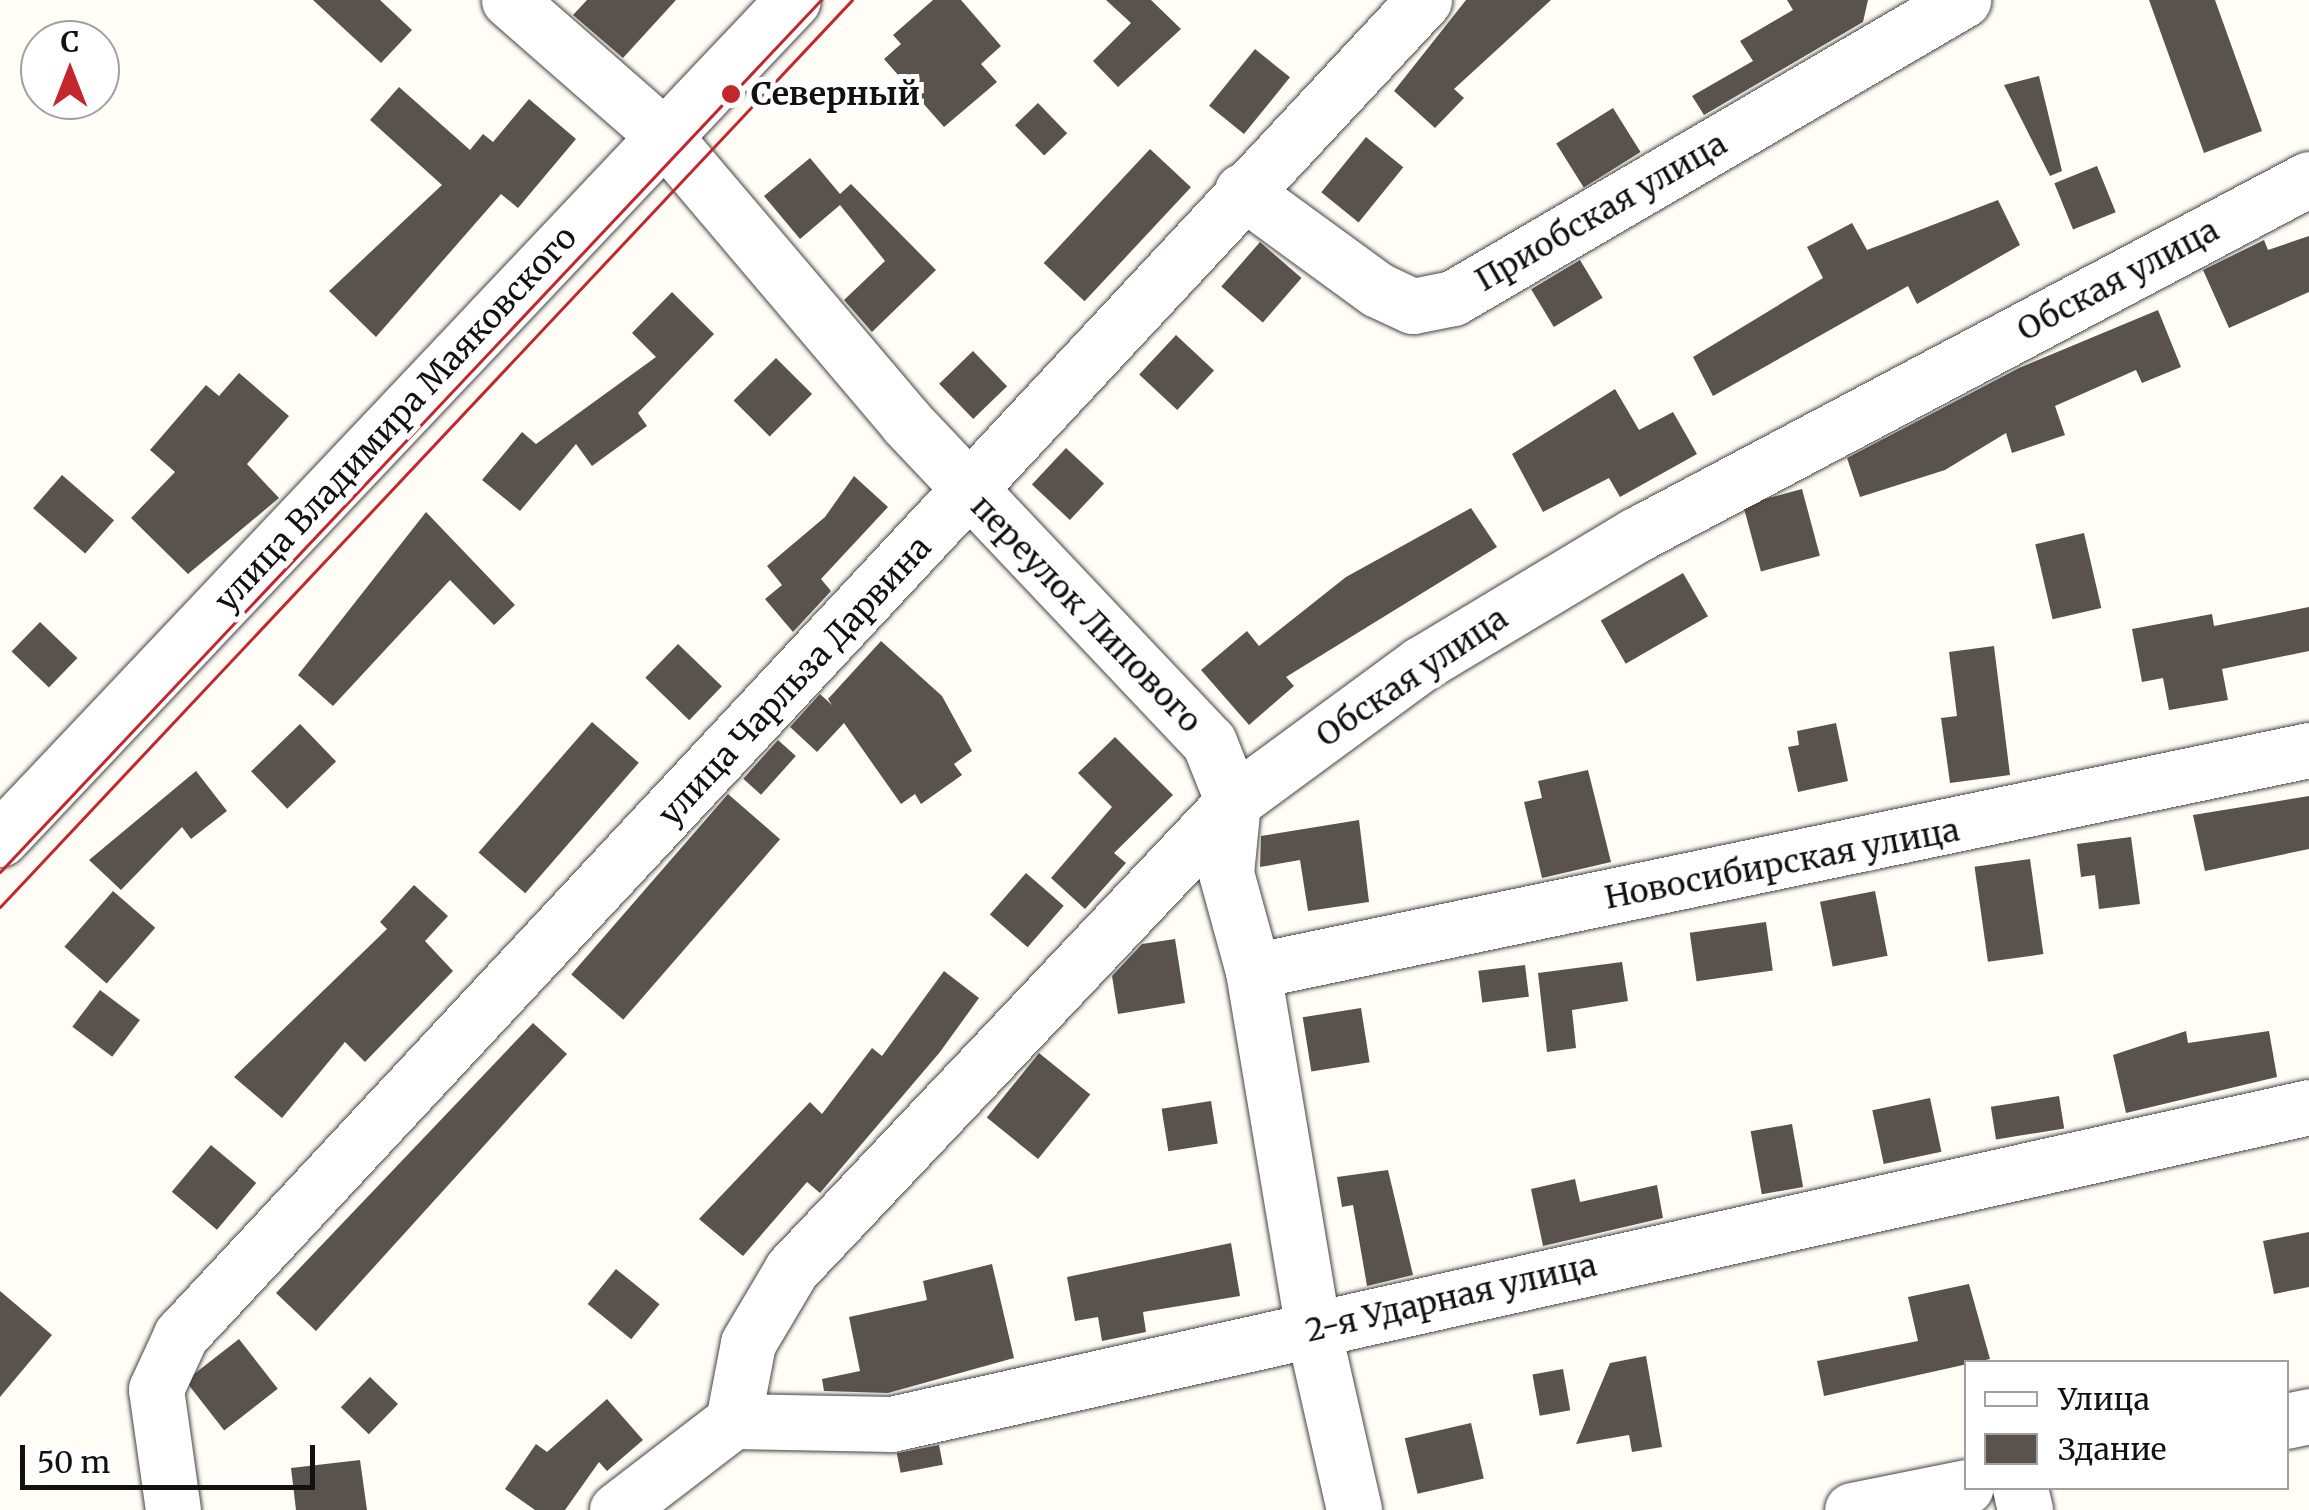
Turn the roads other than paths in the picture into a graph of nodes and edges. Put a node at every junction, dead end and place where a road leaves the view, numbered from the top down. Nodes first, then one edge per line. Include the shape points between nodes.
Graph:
1 (509, 0) edge
2 (793, 0) edge
3 (1424, 0) edge
4 (1963, 0) edge
5 (663, 134) junction
6 (2309, 179) edge
7 (1242, 190) junction
8 (972, 494) junction
9 (2309, 750) edge
10 (1233, 802) junction
11 (0, 840) edge
12 (1253, 972) junction
13 (2309, 1107) edge
14 (1312, 1329) junction
15 (733, 1421) junction
16 (1964, 1486) edge
17 (173, 1510) edge
18 (617, 1510) edge
19 (1354, 1510) edge
20 (1852, 1510) edge

1 - 5 street, переулок Липового
2 - 5 street, улица Владимира Маяковского
3 - 7 street, улица Чарльза Дарвина
4 - 7 street, Приобская улица via 1454,298 1412,306 1378,290
5 - 8 street, переулок Липового
5 - 11 street, улица Владимира Маяковского
6 - 10 street, Обская улица via 1636,535 1421,664
7 - 8 street, улица Чарльза Дарвина
8 - 10 street, переулок Липового via 1190,716
8 - 17 street, улица Чарльза Дарвина via 164,1360 156,1410
9 - 12 street, Новосибирская улица
10 - 12 street via 1226,873
10 - 15 street, Обская улица via 792,1270 748,1343
12 - 14 street
13 - 14 street, 2-я Ударная улица
14 - 15 street, 2-я Ударная улица via 891,1424
14 - 19 street
15 - 18 street
16 - 20 street

